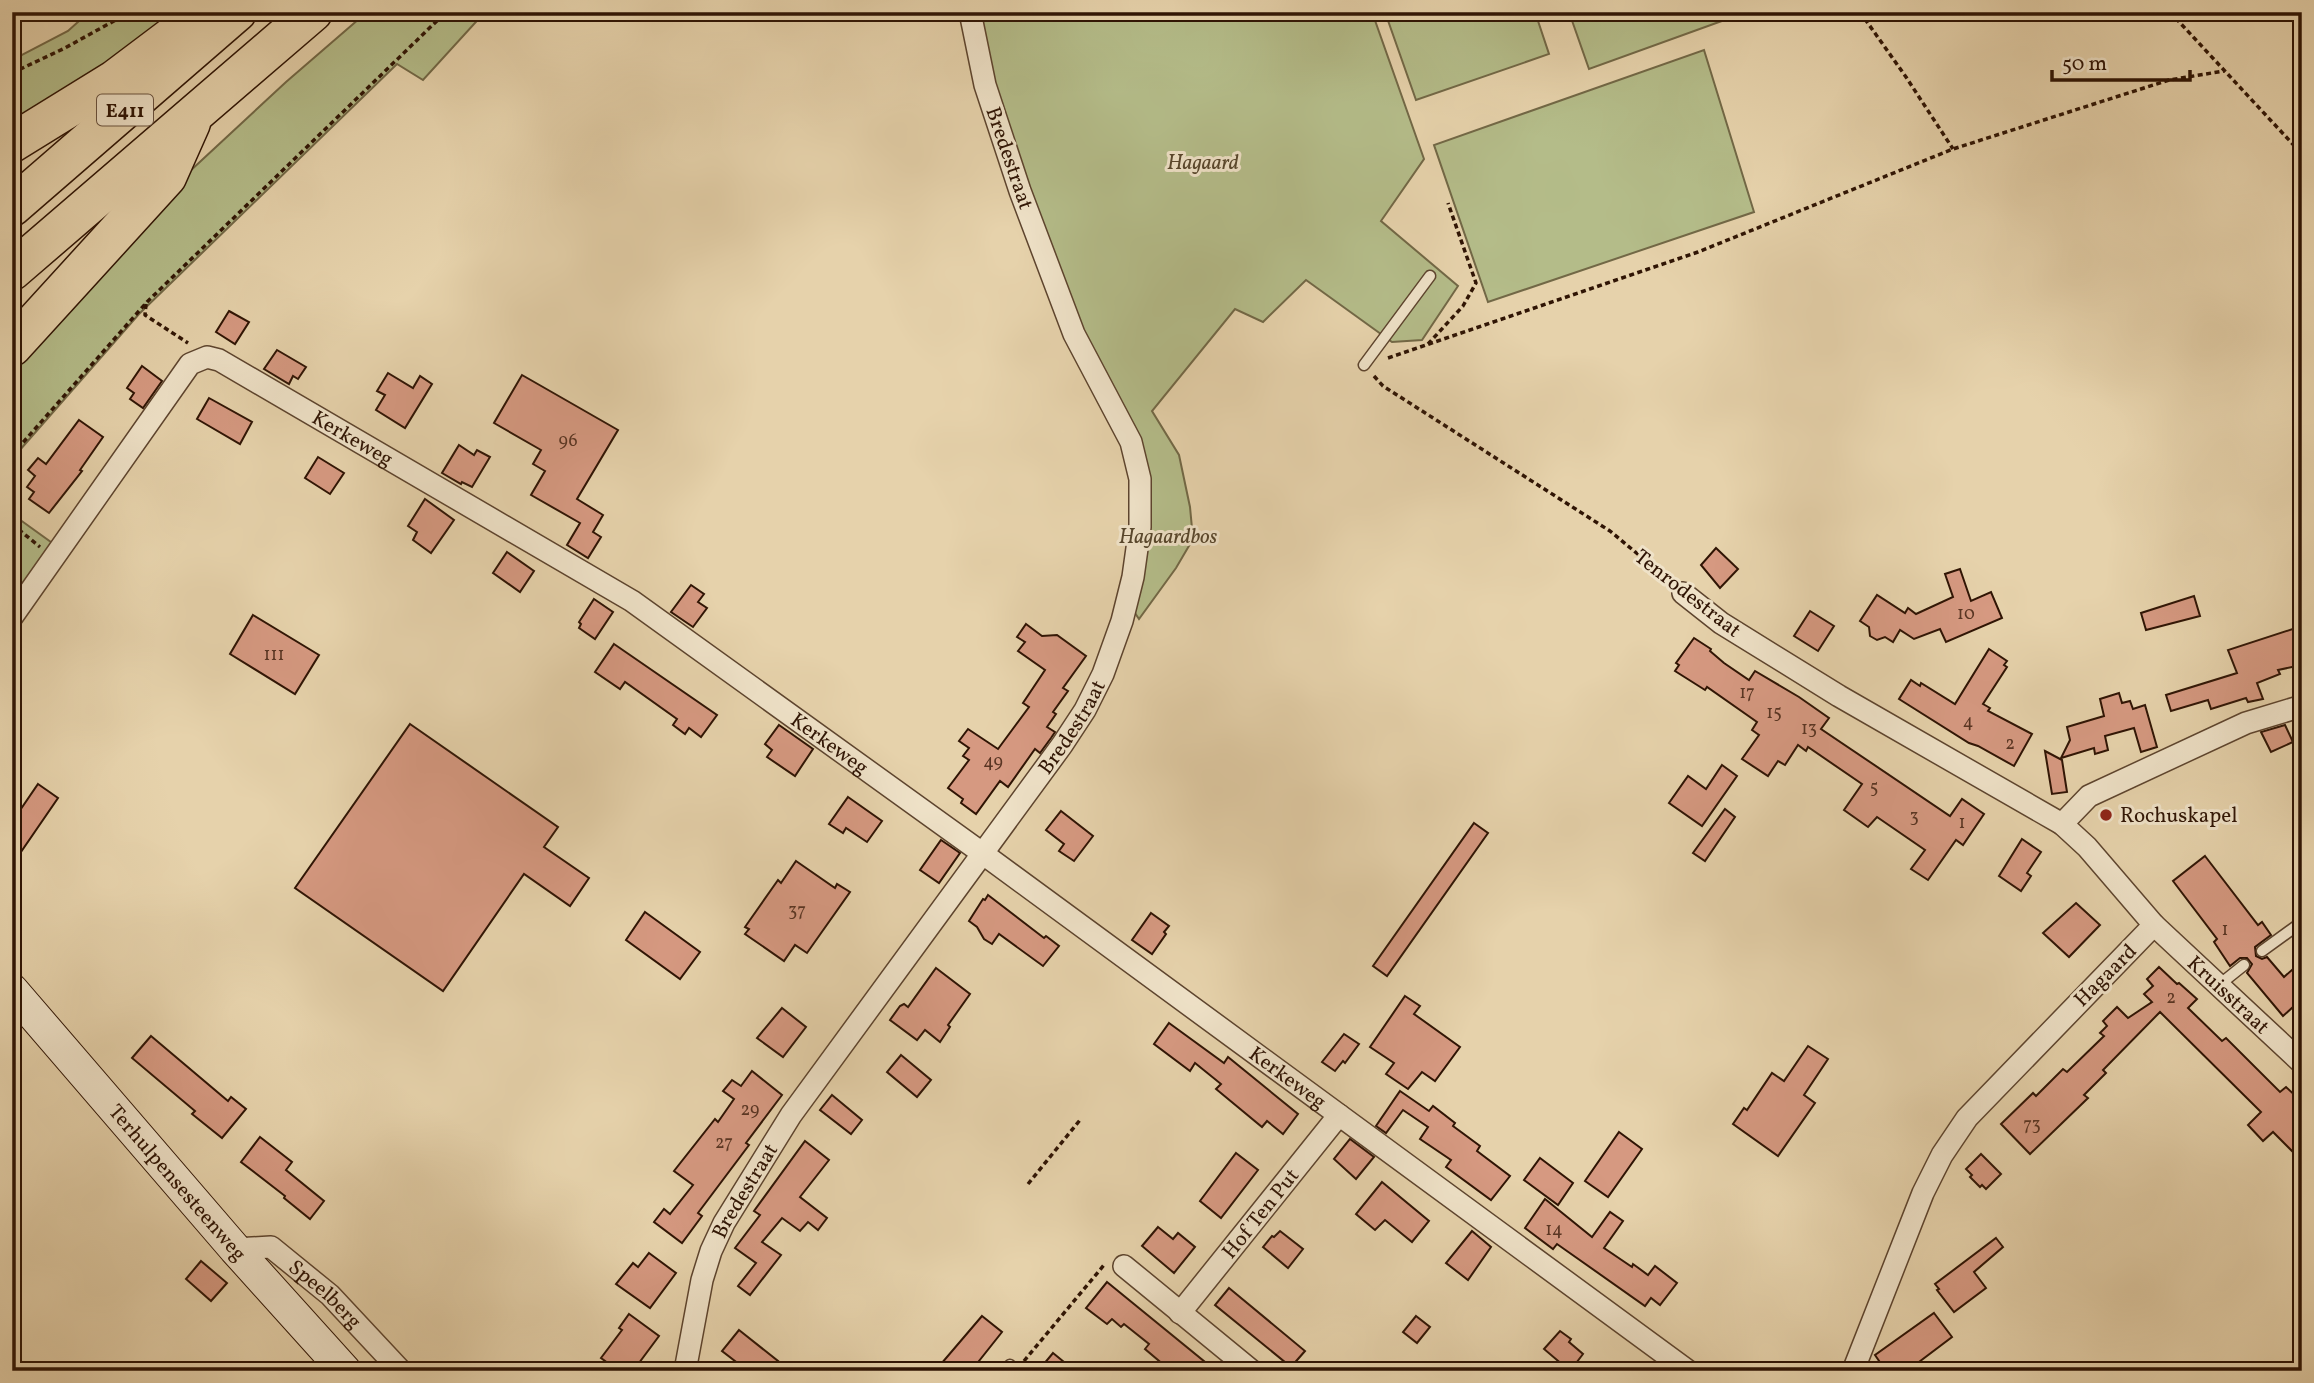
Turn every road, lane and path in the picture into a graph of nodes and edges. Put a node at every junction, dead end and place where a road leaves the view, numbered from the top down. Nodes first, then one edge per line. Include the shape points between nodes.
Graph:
1 (130, 12) edge
2 (205, 12) edge
3 (237, 12) edge
4 (313, 12) edge
5 (446, 12) edge
6 (970, 12) edge
7 (1860, 12) edge
8 (2170, 12) edge
9 (2224, 71) junction
10 (12, 73) edge
11 (195, 115) junction
12 (12, 144) edge
13 (1953, 149) junction
14 (2302, 154) edge
15 (1448, 203) dead end
16 (12, 207) edge
17 (12, 271) edge
18 (1430, 276) dead end
19 (147, 302) junction
20 (1426, 346) junction
21 (12, 347) edge
22 (197, 360) junction
23 (1364, 365) junction
24 (12, 455) edge
25 (12, 524) edge
26 (52, 558) junction
27 (1683, 593) joint
28 (12, 617) edge
29 (2302, 706) edge
30 (2062, 824) junction
31 (982, 853) junction
32 (2302, 922) edge
33 (2154, 925) junction
34 (2262, 951) dead end
35 (2244, 965) dead end
36 (2219, 985) junction
37 (12, 990) edge
38 (2302, 1063) edge
39 (1339, 1115) junction
40 (1080, 1120) dead end
41 (1028, 1184) dead end
42 (235, 1249) junction
43 (1115, 1264) joint
44 (1180, 1313) junction
45 (1007, 1368) edge
46 (345, 1371) edge
47 (401, 1371) edge
48 (685, 1371) edge
49 (1252, 1371) edge
50 (1688, 1371) edge
51 (1853, 1371) edge

1 - 10 path
2 - 12 highway via 114,80
3 - 16 highway, E411
4 - 11 highway, E411
5 - 19 path
6 - 31 street, Bredestraat via 985,85 1020,191 1074,334 1130,442 1140,479 1133,577 1103,674 1068,736
7 - 13 path
8 - 9 path
9 - 13 path via 2169,80
9 - 14 path
11 - 17 highway, E411
11 - 21 highway via 167,177
13 - 20 path via 1698,252
15 - 20 path via 1476,283 1463,306
18 - 23 lane
19 - 22 path via 145,315 193,346
19 - 24 path
20 - 23 path
22 - 26 street
22 - 31 street, Kerkeweg via 219,360 632,601
23 - 27 path, Tenrodestraat via 1383,386 1610,531
25 - 26 path
26 - 28 street
27 - 30 street, Tenrodestraat via 1732,631
29 - 30 street via 2246,723 2089,796
30 - 33 street, Hagaard
31 - 39 street, Kerkeweg
31 - 48 street, Bredestraat via 791,1115 724,1223 702,1280
32 - 34 lane
33 - 36 street, Kruisstraat
33 - 51 street, Hagaard via 1967,1118 1942,1155
35 - 36 lane
36 - 38 street, Kruisstraat
37 - 42 main road, Terhulpensesteenweg
39 - 44 street, Hof Ten Put
39 - 50 street, Kerkeweg
40 - 41 path
42 - 46 main road, Terhulpensesteenweg
42 - 47 street, Speelberg via 271,1247 330,1295
43 - 44 street
43 - 45 path via 1025,1360
44 - 49 street

